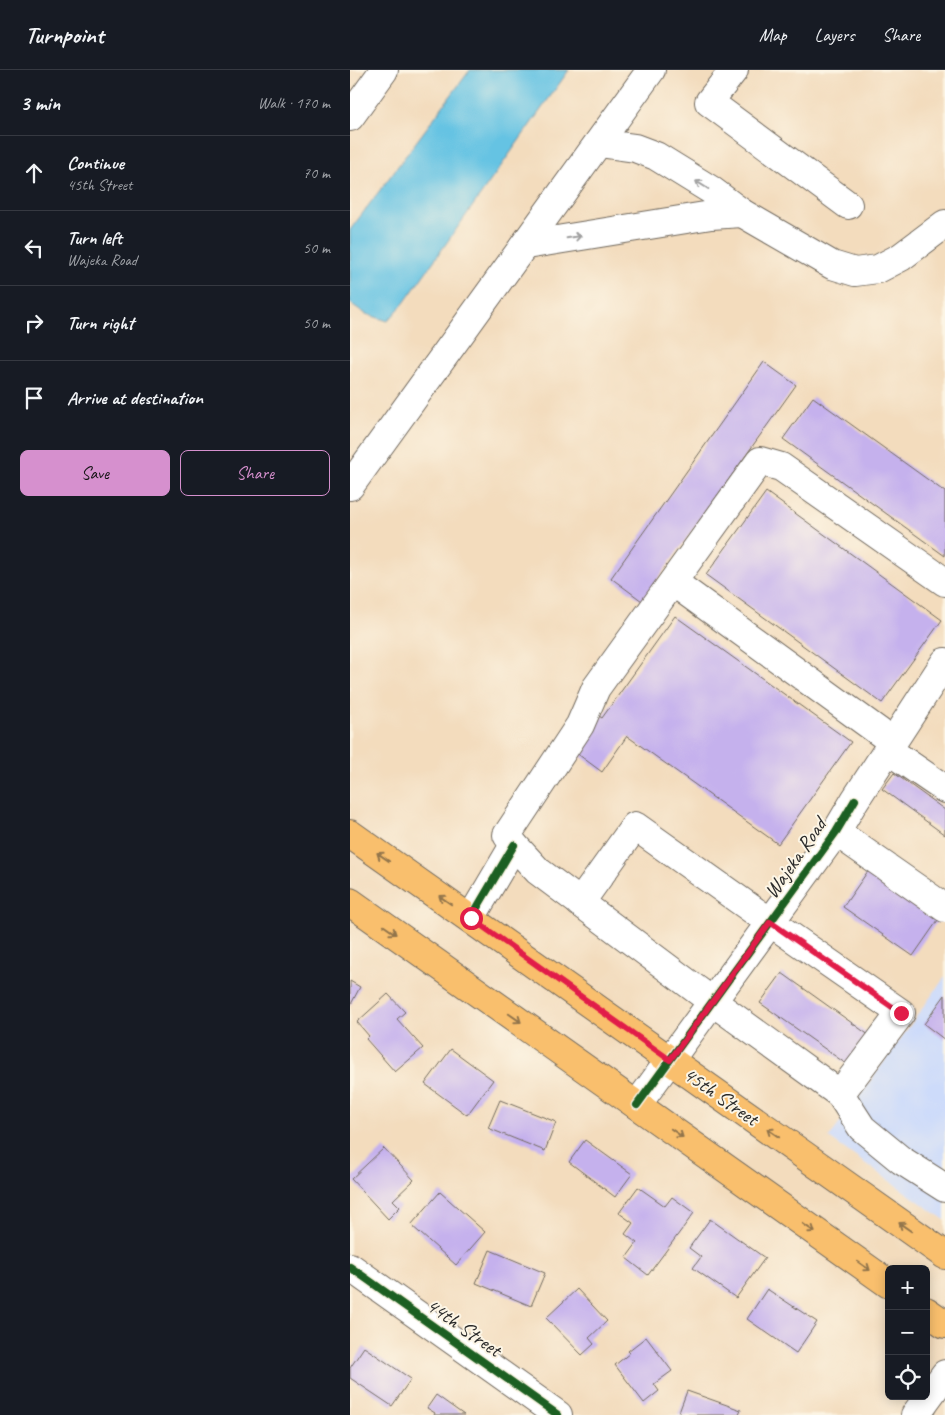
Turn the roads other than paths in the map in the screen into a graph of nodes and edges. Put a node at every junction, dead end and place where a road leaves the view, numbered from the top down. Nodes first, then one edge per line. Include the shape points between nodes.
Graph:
1 (384, 70) edge
2 (651, 70) edge
3 (734, 70) edge
4 (350, 117) edge
5 (599, 143) junction
6 (848, 204) dead end
7 (742, 213) junction
8 (945, 224) edge
9 (526, 244) junction
10 (350, 486) edge
11 (672, 582) junction
12 (945, 582) edge
13 (945, 662) edge
14 (890, 746) junction
15 (945, 789) edge
16 (836, 832) junction
17 (350, 834) edge
18 (514, 845) junction
19 (350, 902) edge
20 (580, 903) junction
21 (945, 908) edge
22 (471, 918) junction
23 (770, 922) junction
24 (712, 1002) junction
25 (670, 1060) junction
26 (840, 1094) junction
27 (637, 1105) junction
28 (945, 1188) edge
29 (945, 1255) edge
30 (350, 1267) edge
31 (885, 1281) edge
32 (930, 1314) edge
33 (945, 1324) edge
34 (945, 1374) edge
35 (558, 1415) edge
36 (915, 1415) edge

1 - 4 street
2 - 5 street
3 - 6 street via 709,102
7 -> 5 street via 656,156 635,148
5 - 9 street
7 - 8 street via 832,265 855,272 886,265
9 -> 7 street
9 - 10 street
11 - 12 street via 760,461 780,467
11 - 14 street
11 - 18 street via 596,688 580,725 507,834
13 - 14 street, Wajeka Road
14 - 15 street
14 - 16 street, Wajeka Road
16 - 21 street
16 - 23 street, Wajeka Road
22 -> 17 main road, 45th Street
18 - 20 street via 538,871
18 - 22 street
19 -> 27 main road
20 - 23 street via 635,826
20 - 24 street
22 - 25 main road, 45th Street
23 - 24 street, Wajeka Road
23 - 26 street via 901,1013
24 - 25 street, Wajeka Road
24 - 26 street
25 - 27 street, Wajeka Road
29 -> 25 main road, 45th Street
26 - 28 street via 862,1128 901,1160
27 -> 31 main road
30 - 35 street, 44th Street
32 - 33 main road
34 - 36 street

